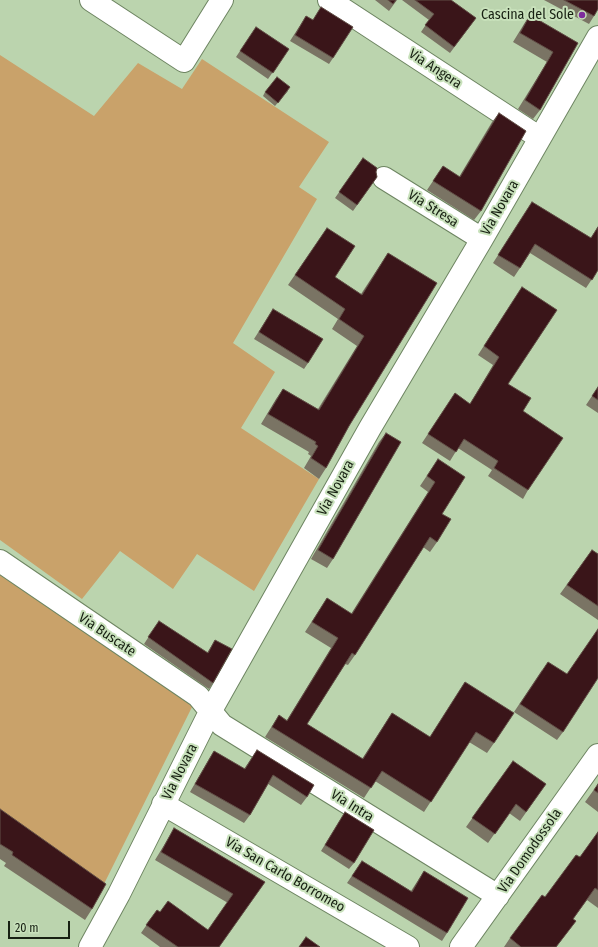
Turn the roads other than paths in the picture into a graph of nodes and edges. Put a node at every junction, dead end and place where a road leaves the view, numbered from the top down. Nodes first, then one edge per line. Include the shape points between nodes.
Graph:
1 (91, 0) edge
2 (222, 0) edge
3 (330, 0) edge
4 (598, 37) edge
5 (540, 138) junction
6 (384, 178) dead end
7 (482, 239) junction
8 (0, 561) edge
9 (210, 712) junction
10 (598, 755) edge
11 (163, 804) junction
12 (498, 896) junction
13 (90, 947) edge
14 (408, 947) edge
15 (461, 947) edge

1 - 2 street via 184,61
3 - 5 street, Via Angera
4 - 5 street, Via Novara
5 - 7 street, Via Novara
6 - 7 street, Via Stresa
7 - 9 street, Via Novara via 370,428
8 - 9 street, Via Buscate via 198,696
9 - 11 street, Via Novara
9 - 12 street, Via Intra via 222,725
10 - 12 street, Via Domodossola
11 - 13 street, Via Novara
11 - 14 street, Via San Carlo Borromeo
12 - 15 street, Via Domodossola

